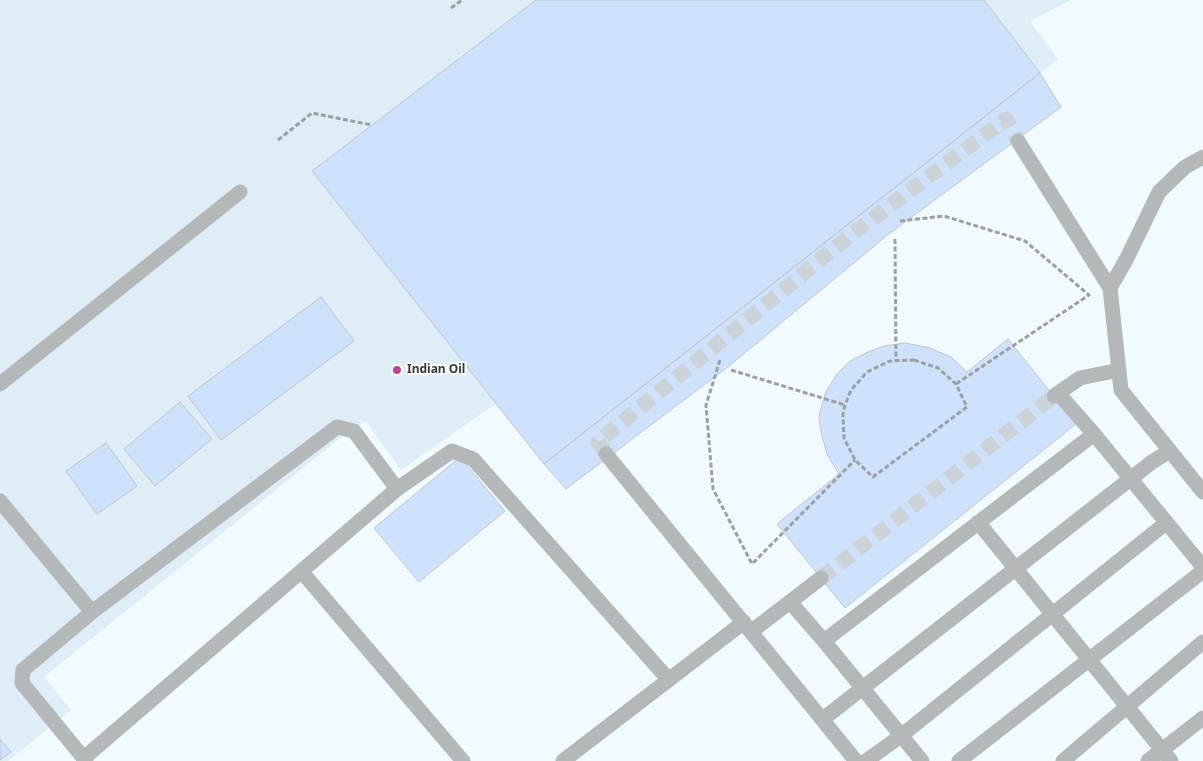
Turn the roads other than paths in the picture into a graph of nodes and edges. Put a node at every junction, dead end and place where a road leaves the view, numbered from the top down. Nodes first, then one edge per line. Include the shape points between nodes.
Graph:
1 (1018, 141) tunnel mouth
2 (1203, 157) edge
3 (240, 192) dead end
4 (1110, 288) junction
5 (1119, 370) junction
6 (0, 384) edge
7 (1094, 434) junction
8 (1170, 451) junction
9 (606, 454) tunnel mouth
10 (1131, 480) junction
11 (397, 489) junction
12 (1203, 492) edge
13 (0, 501) edge
14 (978, 522) junction
15 (1166, 523) junction
16 (1016, 569) junction
17 (1203, 569) edge
18 (302, 572) junction
19 (820, 578) tunnel mouth
20 (790, 602) junction
21 (92, 612) junction
22 (1053, 614) junction
23 (748, 627) junction
24 (824, 641) junction
25 (1203, 642) edge
26 (1089, 660) junction
27 (669, 680) junction
28 (863, 688) junction
29 (1127, 706) junction
30 (1203, 718) edge
31 (822, 719) junction
32 (902, 735) junction
33 (1167, 755) edge
34 (85, 760) edge
35 (463, 761) edge
36 (563, 761) edge
37 (856, 761) edge
38 (866, 761) edge
39 (922, 761) edge
40 (959, 761) edge
41 (1063, 761) edge
42 (1148, 761) edge

1 - 4 lane
2 - 4 lane via 1158,192
3 - 6 lane
4 - 5 lane
5 - 7 lane via 1080,378 1056,395
5 - 8 lane via 1121,390
7 - 10 lane
7 - 14 lane
8 - 10 lane
8 - 12 lane
9 - 23 lane
10 - 15 lane
10 - 16 lane
11 - 18 lane
11 - 21 lane via 354,431 337,426
11 - 27 lane via 452,451 473,458
13 - 21 lane
14 - 16 lane
14 - 24 lane
15 - 17 lane
15 - 22 lane
16 - 22 lane
16 - 28 lane
17 - 26 lane
18 - 34 lane
18 - 35 lane
19 - 20 lane
20 - 23 lane
20 - 24 lane
21 - 34 lane via 23,670 22,683
22 - 26 lane
22 - 32 lane
23 - 27 lane
23 - 31 lane
24 - 28 lane
25 - 29 lane
26 - 29 lane
26 - 40 lane
27 - 36 lane
28 - 31 lane
28 - 32 lane
29 - 33 lane
29 - 41 lane
30 - 33 lane
31 - 37 lane
32 - 38 lane
32 - 39 lane
33 - 42 lane

